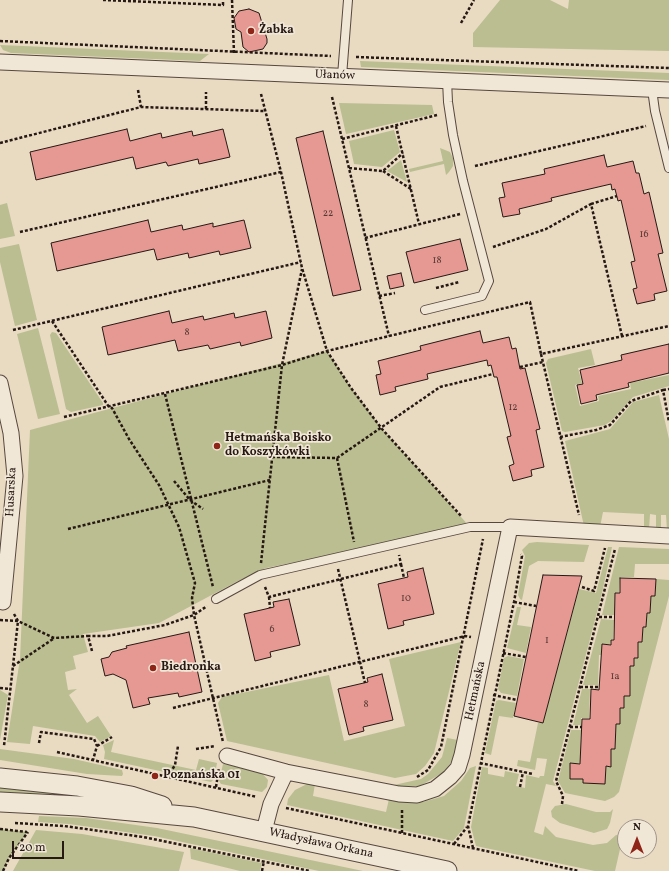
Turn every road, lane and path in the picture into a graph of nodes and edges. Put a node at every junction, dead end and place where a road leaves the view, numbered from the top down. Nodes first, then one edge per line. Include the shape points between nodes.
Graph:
1 (103, 0) edge
2 (223, 0) edge
3 (232, 0) edge
4 (348, 0) edge
5 (474, 0) edge
6 (461, 23) dead end
7 (0, 41) edge
8 (234, 53) junction
9 (343, 56) junction
10 (0, 62) edge
11 (669, 68) edge
12 (342, 76) junction
13 (447, 80) junction
14 (652, 89) junction
15 (138, 90) dead end
16 (669, 90) edge
17 (206, 92) dead end
18 (260, 94) dead end
19 (332, 97) dead end
20 (142, 107) junction
21 (436, 108) dead end
22 (206, 109) junction
23 (264, 111) junction
24 (649, 125) dead end
25 (396, 126) junction
26 (342, 139) junction
27 (0, 143) edge
28 (403, 153) junction
29 (475, 166) dead end
30 (669, 167) edge
31 (349, 168) junction
32 (383, 171) junction
33 (281, 172) junction
34 (411, 189) junction
35 (617, 196) dead end
36 (591, 204) junction
37 (471, 212) junction
38 (419, 224) junction
39 (20, 232) dead end
40 (365, 238) junction
41 (493, 247) dead end
42 (301, 262) junction
43 (302, 268) junction
44 (459, 282) dead end
45 (436, 288) dead end
46 (395, 293) dead end
47 (379, 296) junction
48 (425, 310) dead end
49 (52, 321) junction
50 (669, 326) edge
51 (13, 330) dead end
52 (389, 336) junction
53 (622, 336) junction
54 (327, 351) junction
55 (541, 354) junction
56 (543, 362) junction
57 (282, 365) junction
58 (520, 367) dead end
59 (494, 374) dead end
60 (0, 383) edge
61 (669, 389) edge
62 (663, 390) junction
63 (165, 394) junction
64 (109, 407) junction
65 (64, 417) dead end
66 (669, 422) edge
67 (382, 429) junction
68 (560, 437) junction
69 (272, 457) junction
70 (337, 458) junction
71 (270, 480) junction
72 (174, 481) dead end
73 (190, 500) junction
74 (168, 505) junction
75 (203, 509) dead end
76 (580, 517) dead end
77 (470, 527) junction
78 (510, 527) junction
79 (68, 529) dead end
80 (669, 536) edge
81 (617, 538) junction
82 (396, 544) junction
83 (518, 550) dead end
84 (357, 554) junction
85 (336, 559) junction
86 (401, 564) junction
87 (260, 575) junction
88 (404, 578) dead end
89 (341, 579) junction
90 (582, 587) dead end
91 (269, 597) junction
92 (216, 599) junction
93 (3, 602) joint
94 (514, 602) junction
95 (536, 606) dead end
96 (270, 608) dead end
97 (194, 615) junction
98 (599, 616) junction
99 (615, 617) dead end
100 (0, 620) edge
101 (18, 621) junction
102 (88, 636) junction
103 (465, 636) junction
104 (54, 638) junction
105 (486, 641) junction
106 (92, 651) dead end
107 (503, 653) junction
108 (526, 657) dead end
109 (360, 661) junction
110 (13, 666) junction
111 (365, 683) dead end
112 (580, 687) junction
113 (599, 687) dead end
114 (0, 688) edge
115 (11, 689) junction
116 (493, 696) junction
117 (212, 697) junction
118 (517, 700) dead end
119 (173, 708) dead end
120 (582, 727) dead end
121 (570, 728) junction
122 (112, 737) dead end
123 (39, 743) dead end
124 (4, 746) dead end
125 (97, 746) junction
126 (178, 746) dead end
127 (196, 749) dead end
128 (57, 752) dead end
129 (93, 760) junction
130 (224, 760) joint
131 (480, 764) junction
132 (286, 772) junction
133 (523, 772) junction
134 (170, 773) dead end
135 (533, 774) dead end
136 (0, 778) edge
137 (413, 779) dead end
138 (216, 787) junction
139 (520, 787) dead end
140 (404, 795) junction
141 (0, 802) edge
142 (271, 804) junction
143 (562, 804) dead end
144 (194, 817) junction
145 (33, 824) dead end
146 (468, 826) junction
147 (0, 829) edge
148 (264, 832) junction
149 (402, 834) junction
150 (454, 844) junction
151 (473, 848) junction
152 (264, 861) junction
153 (439, 870) edge
154 (3, 871) edge
155 (262, 871) edge
156 (310, 871) edge
157 (579, 871) edge

1 - 2 path via 223,4
3 - 8 path
4 - 9 lane
5 - 6 path
7 - 8 path
8 - 9 path
9 - 11 path
9 - 12 lane
10 - 12 street, Ułanów
12 - 13 street, Ułanów
13 - 14 street, Ułanów
13 - 37 lane via 453,135
14 - 16 street, Ułanów
14 - 30 lane
15 - 20 path
17 - 22 path
18 - 23 path
19 - 26 path
20 - 22 path
20 - 27 path
21 - 25 path via 437,116
22 - 23 path
23 - 33 path
24 - 29 path
25 - 26 path
25 - 28 path
26 - 31 path
28 - 32 path
28 - 34 path
31 - 32 path
31 - 40 path
32 - 34 path
33 - 39 path
33 - 42 path
34 - 38 path
35 - 36 path
36 - 41 path via 546,229
36 - 53 path
37 - 38 path
37 - 48 lane via 489,281 482,296
38 - 40 path
40 - 47 path
42 - 43 path
42 - 49 path
43 - 54 path
43 - 57 path
44 - 45 path
46 - 47 path
47 - 52 path
49 - 51 path
49 - 64 path
50 - 53 path
52 - 54 path
52 - 55 path via 530,302
53 - 55 path
54 - 57 path
54 - 67 path
55 - 56 path
56 - 58 path
56 - 68 path
57 - 63 path
57 - 69 path
59 - 67 path via 440,387
60 - 93 street, Husarska via 11,433 15,476
61 - 62 path
62 - 66 path
62 - 68 path via 631,401 610,425
63 - 64 path
63 - 73 path
64 - 65 path
64 - 74 path via 159,485
67 - 70 path
67 - 77 path
68 - 76 path
69 - 70 path
69 - 71 path
70 - 84 path
71 - 73 path
71 - 87 path
72 - 73 path
73 - 74 path
73 - 75 path
73 - 92 path
74 - 79 path
74 - 97 path via 180,527 195,583 192,598
77 - 78 lane
77 - 82 lane
77 - 103 path via 483,539
78 - 81 street
78 - 105 street, Hetmańska
80 - 81 street
81 - 90 path via 606,543 594,591
81 - 98 path
82 - 84 lane
82 - 86 path
83 - 94 path via 522,556
84 - 85 lane
85 - 87 lane
85 - 89 path
86 - 88 path
86 - 89 path
87 - 91 path
87 - 92 lane
89 - 91 path
89 - 109 path
91 - 96 path
92 - 97 path
93 - 101 path via 8,604
94 - 95 path
94 - 107 path
97 - 102 path via 165,626 107,636
97 - 117 path
98 - 99 path
98 - 112 path
100 - 101 path
101 - 104 path
101 - 110 path
102 - 104 path
102 - 106 path
103 - 105 path
103 - 109 path
103 - 137 path via 441,747 428,770
104 - 110 path
105 - 140 street, Hetmańska via 458,768 435,789 417,795
107 - 108 path
107 - 116 path
109 - 111 path
109 - 117 path
110 - 115 path
112 - 113 path
112 - 121 path
114 - 115 path
115 - 124 path
116 - 118 path
116 - 131 path
117 - 119 path
117 - 127 path via 223,744
120 - 121 path
121 - 143 path via 556,781 563,796
122 - 125 path
123 - 125 path via 41,732 94,739
125 - 129 path
126 - 134 path via 175,766
128 - 129 path
129 - 138 path
130 - 132 street, Hetmańska
130 - 138 path
131 - 133 path
131 - 146 path
132 - 140 street, Hetmańska
132 - 142 street
133 - 135 path
133 - 139 path
136 - 144 street, Władysława Orkana via 77,786 131,796
138 - 142 path via 255,796
140 - 149 path
141 - 144 street, Władysława Orkana via 79,806
142 - 148 street
142 - 149 path
144 - 148 street, Władysława Orkana
145 - 152 path via 143,837
146 - 150 path
146 - 151 path
147 - 154 path via 28,832 8,858
148 - 153 street, Władysława Orkana
149 - 150 path
150 - 151 path
151 - 157 path
152 - 155 path
152 - 156 path

